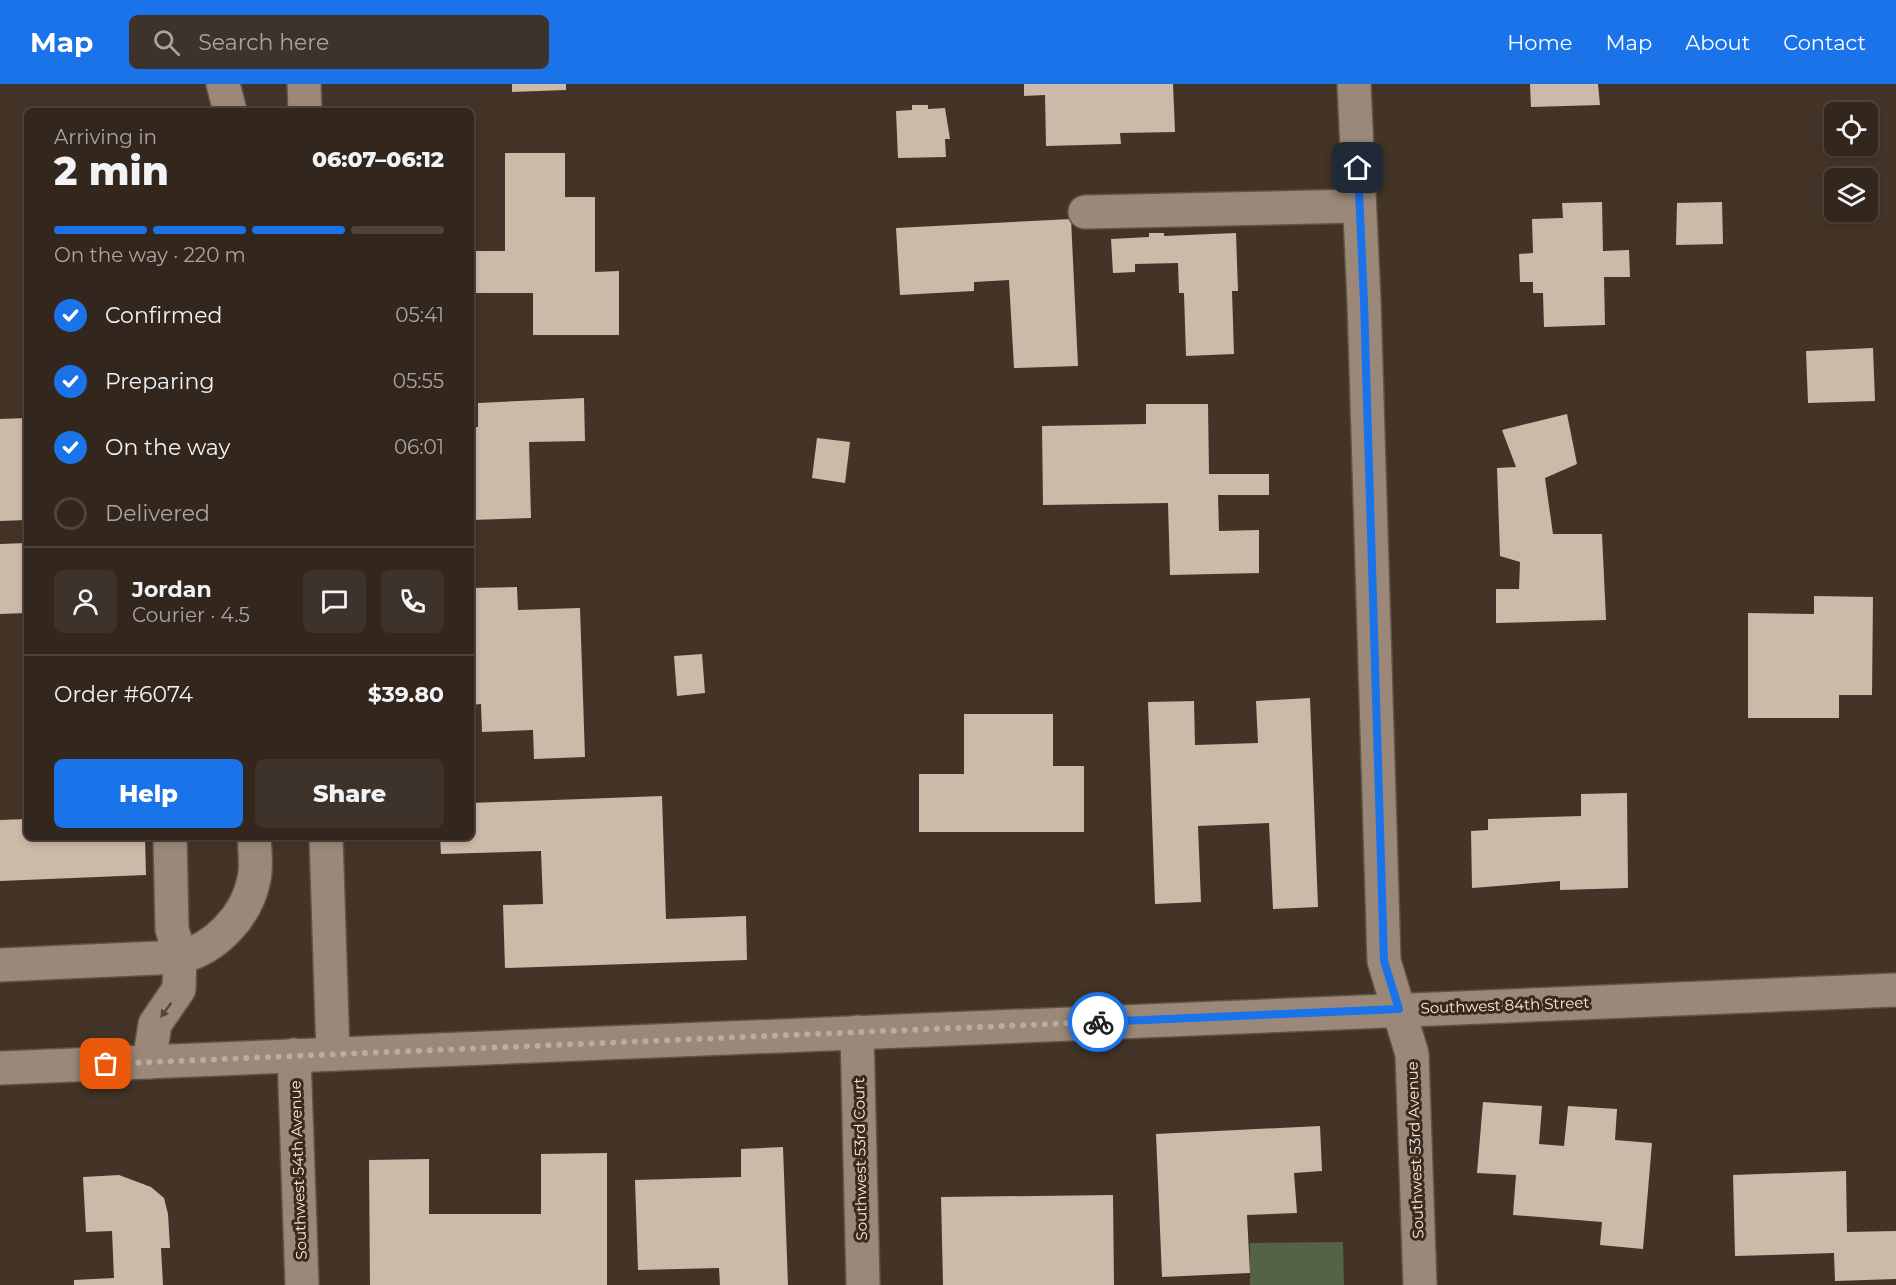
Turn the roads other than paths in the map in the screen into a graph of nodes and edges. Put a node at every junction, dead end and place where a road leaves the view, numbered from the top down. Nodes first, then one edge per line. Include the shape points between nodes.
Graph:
1 (223, 84) edge
2 (304, 84) edge
3 (1354, 84) edge
4 (229, 108) edge
5 (305, 108) edge
6 (1359, 206) junction
7 (1084, 212) dead end
8 (170, 840) edge
9 (254, 840) edge
10 (326, 840) edge
11 (180, 957) junction
12 (0, 965) edge
13 (1896, 990) edge
14 (1399, 1009) junction
15 (857, 1032) junction
16 (333, 1053) junction
17 (294, 1055) junction
18 (149, 1062) junction
19 (0, 1068) edge
20 (302, 1285) edge
21 (862, 1285) edge
22 (1420, 1285) edge

1 - 4 street
2 - 5 street
3 - 6 street, Southwest 53rd Avenue
6 - 7 street
6 - 14 street, Southwest 53rd Avenue via 1384,961
8 - 11 street via 172,929
9 - 11 street via 255,876 247,900 220,937 195,954
10 - 16 street
11 - 12 street
11 -> 18 street via 179,989 155,1024
13 - 14 street, Southwest 84th Street
14 - 15 street, Southwest 84th Street
14 - 22 street, Southwest 53rd Avenue via 1412,1054
15 - 16 street, Southwest 84th Street
15 - 21 street, Southwest 53rd Court
16 - 17 street, Southwest 84th Street
17 - 18 street, Southwest 84th Street
17 - 20 street, Southwest 54th Avenue
18 - 19 street, Southwest 84th Street

